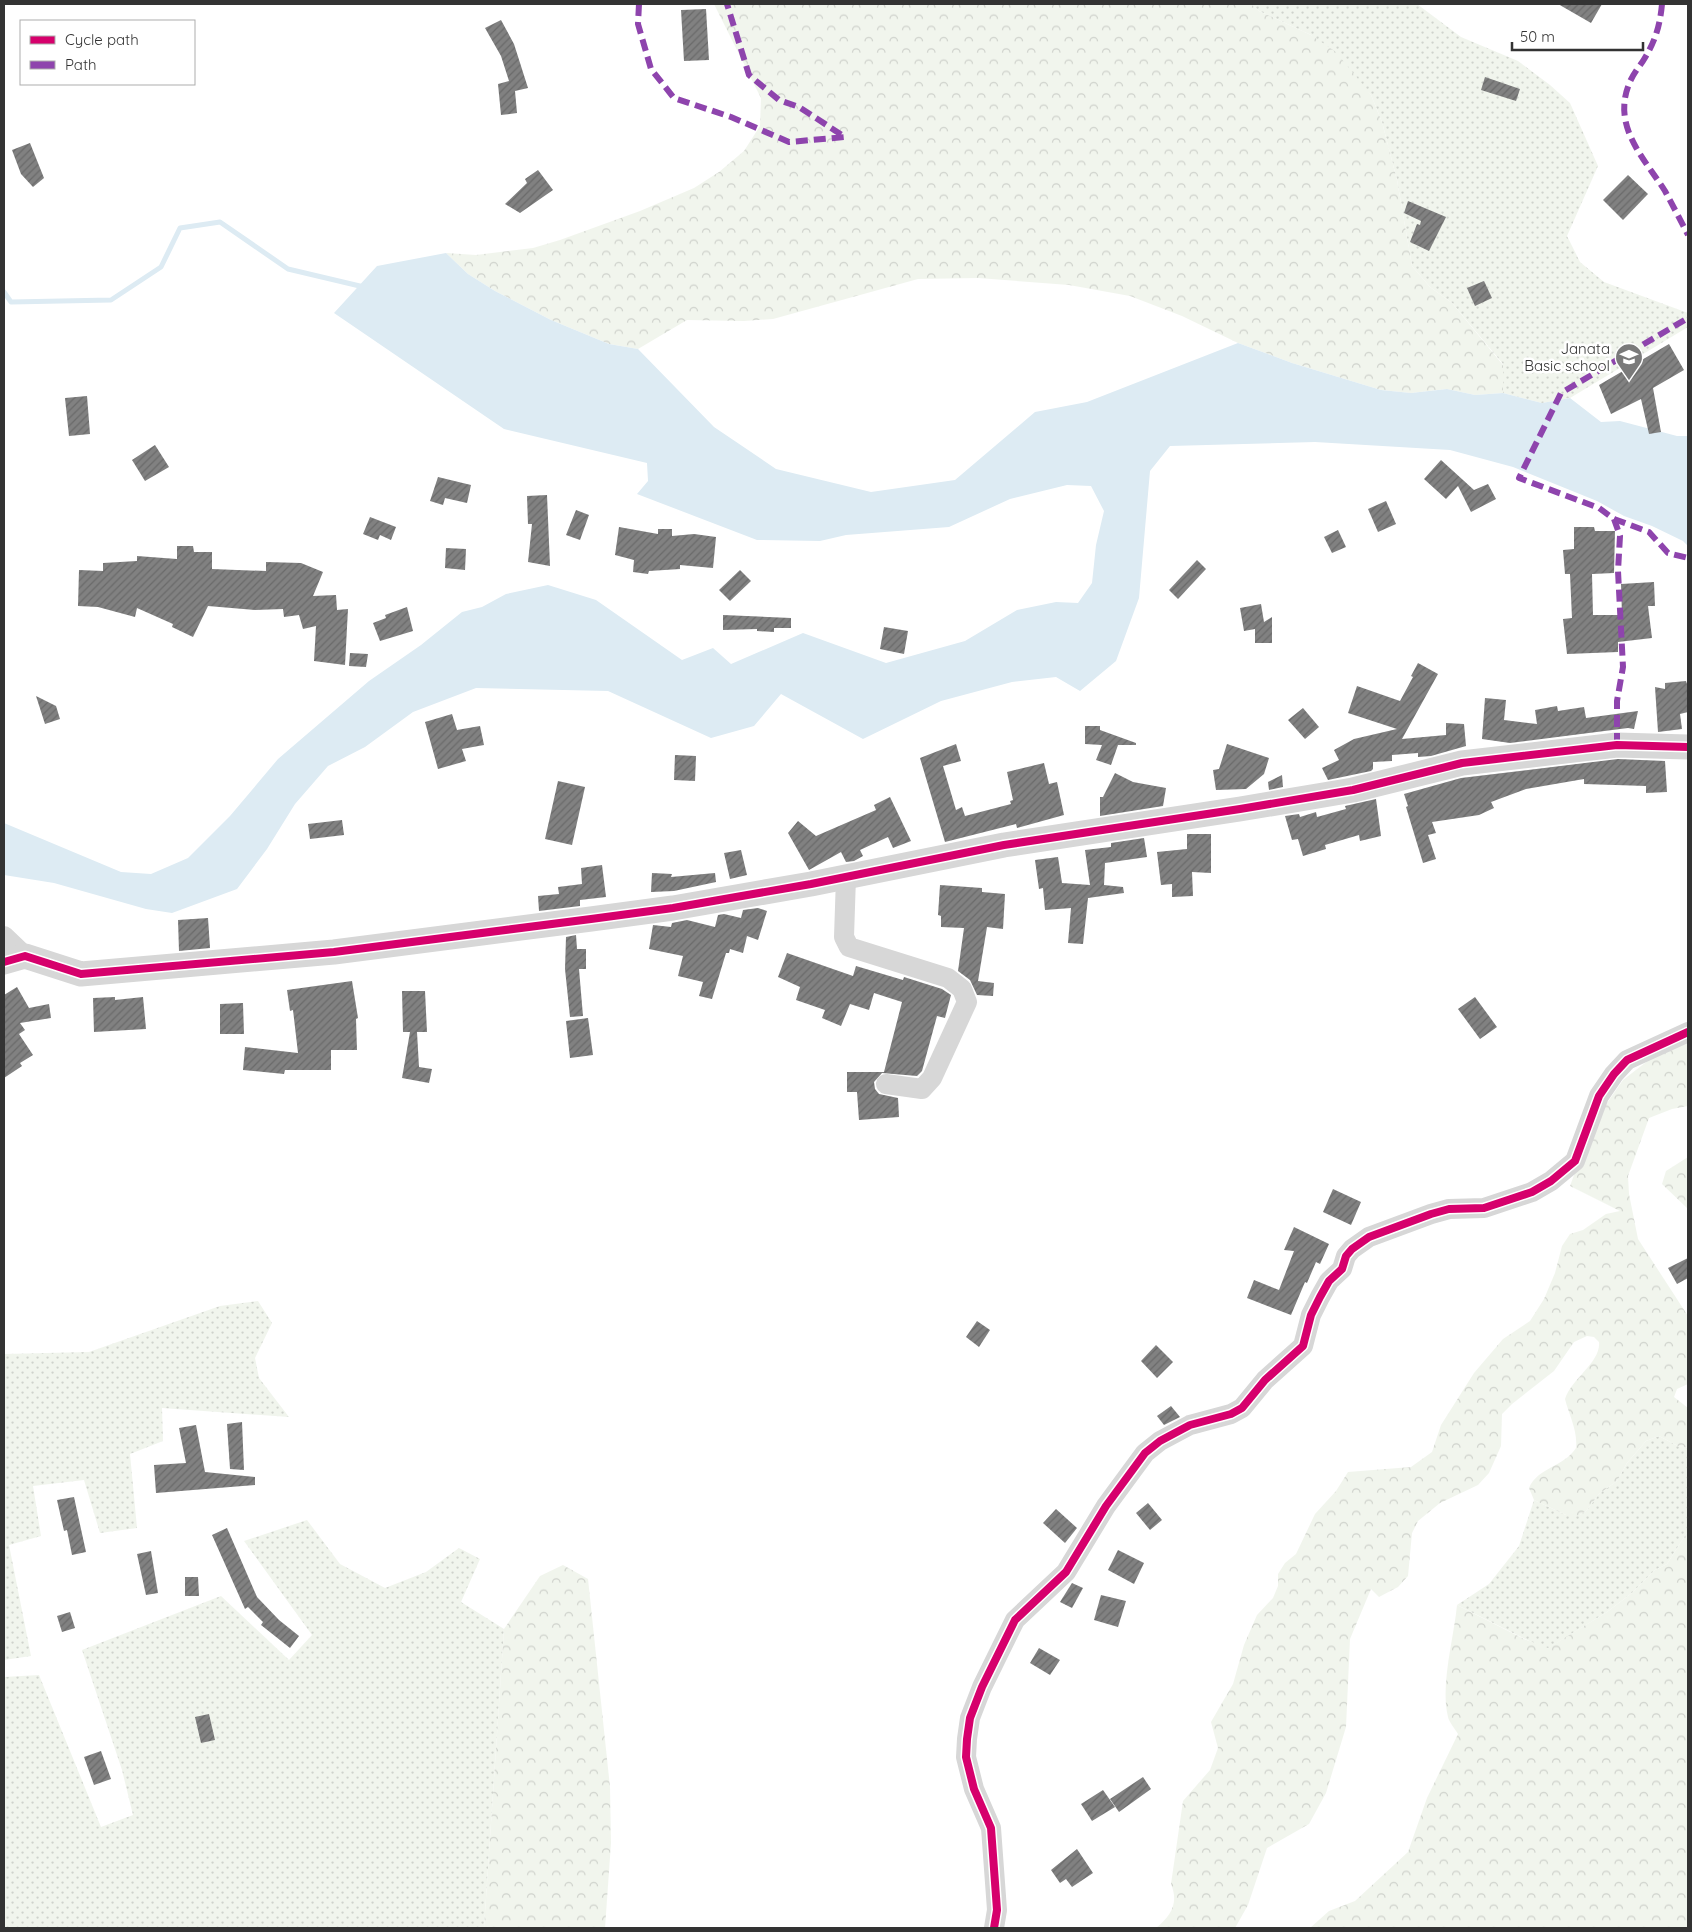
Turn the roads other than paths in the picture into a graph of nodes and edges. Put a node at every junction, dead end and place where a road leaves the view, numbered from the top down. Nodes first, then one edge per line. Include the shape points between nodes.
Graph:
1 (1688, 747) edge
2 (846, 877) junction
3 (4, 936) edge
4 (14, 959) edge
5 (1688, 1032) edge
6 (886, 1084) dead end
7 (994, 1928) edge

1 - 2 street via 1617,745 1462,763 1343,791 1004,845
2 - 4 street via 673,908 334,952 81,974
2 - 6 street via 844,937 849,947 948,978 962,989 967,1002 932,1078 922,1089
3 - 4 street
5 - 7 street via 1627,1060 1614,1074 1599,1096 1575,1161 1551,1181 1532,1192 1492,1206 1449,1209 1431,1214 1369,1237 1356,1246 1320,1297 1303,1346 1265,1380 1242,1408 1190,1425 1145,1453 1106,1506 1066,1572 1015,1620 982,1687 970,1718 967,1739 966,1757 974,1789 991,1828 997,1910

